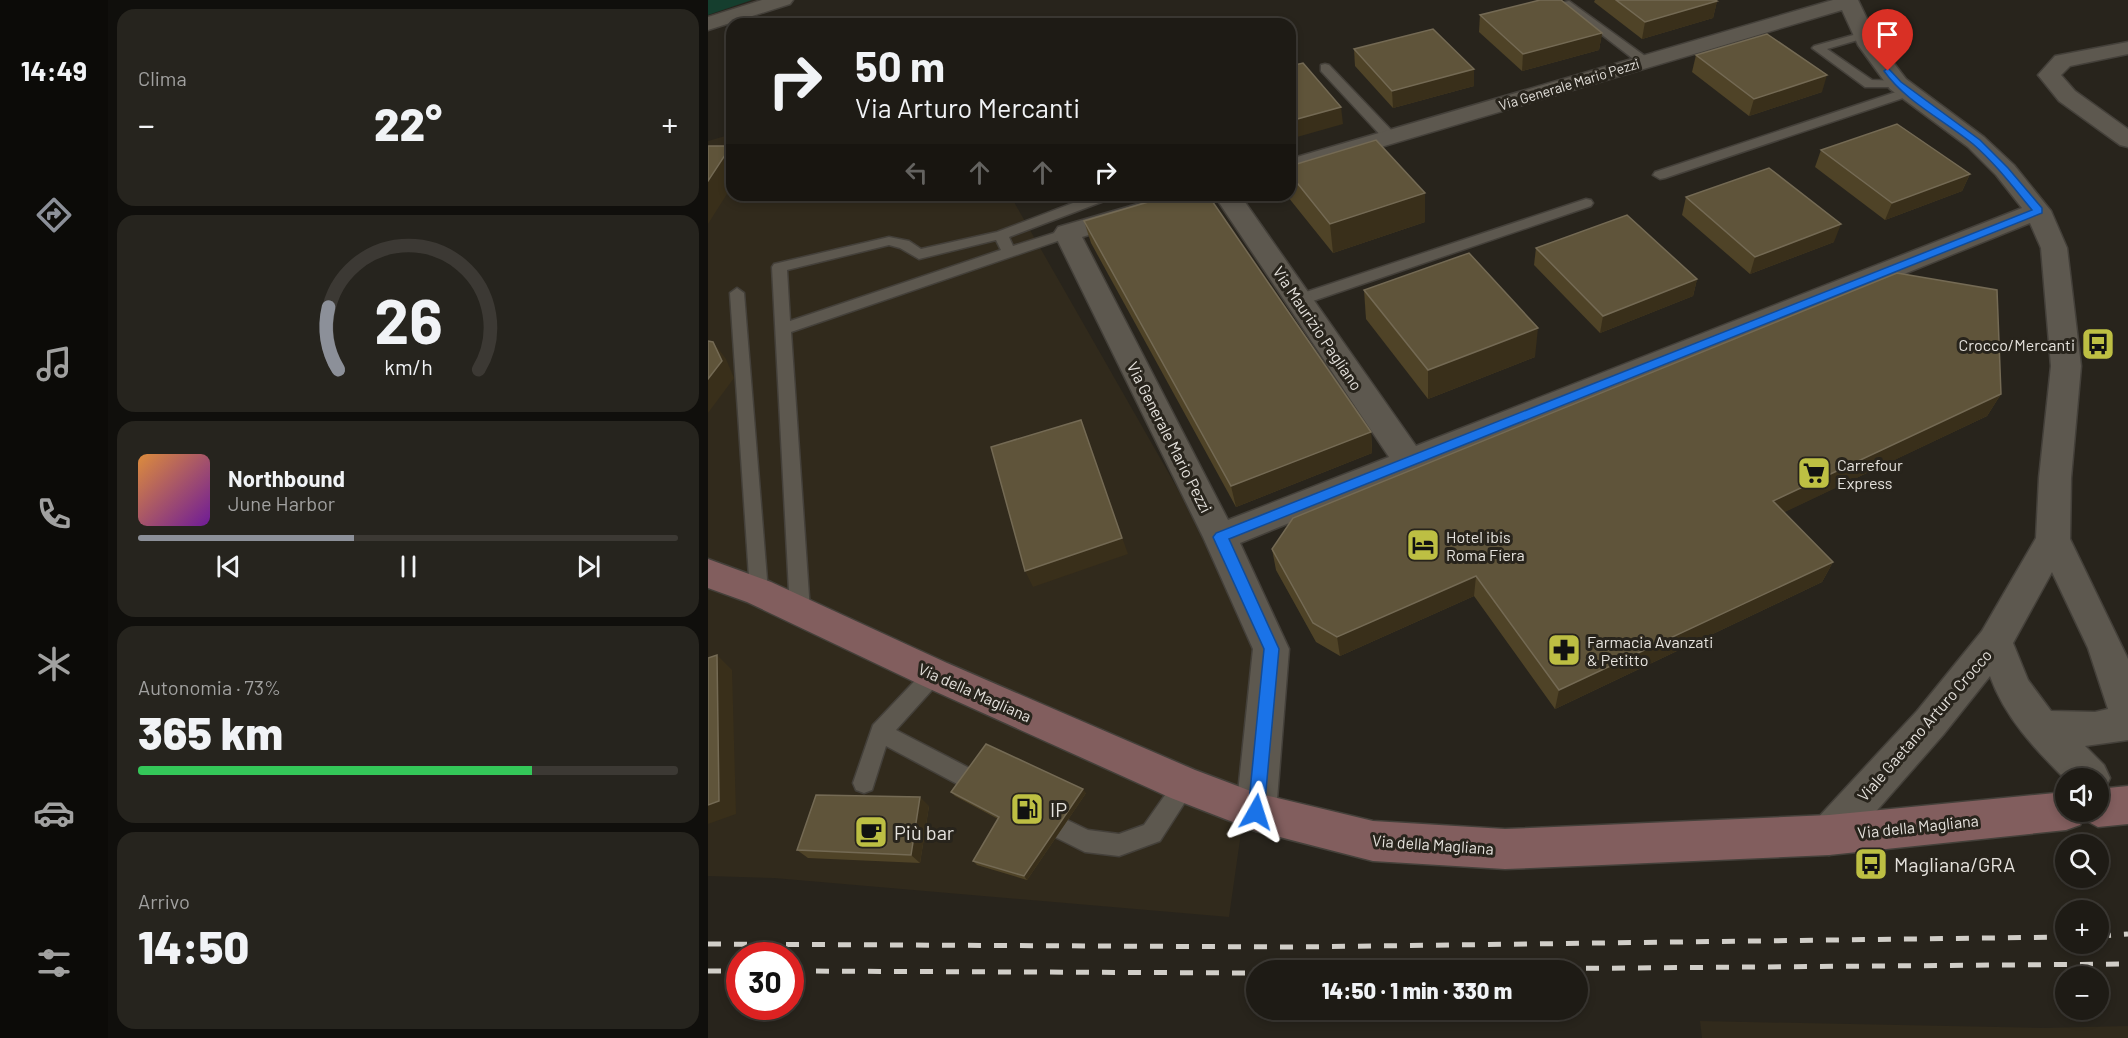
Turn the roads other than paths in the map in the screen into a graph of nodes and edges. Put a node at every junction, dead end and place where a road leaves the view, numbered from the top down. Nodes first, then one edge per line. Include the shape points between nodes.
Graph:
1 (783, 0) edge
2 (1848, 1) edge
3 (1569, 4) edge
4 (726, 18) edge
5 (727, 18) edge
6 (708, 24) edge
7 (1864, 35) junction
8 (2128, 48) edge
9 (1645, 62) junction
10 (1325, 68) dead end
11 (1903, 88) junction
12 (1390, 138) junction
13 (2128, 140) edge
14 (1296, 165) edge
15 (1660, 175) dead end
16 (1091, 201) edge
17 (1176, 201) edge
18 (1231, 201) edge
19 (1586, 203) dead end
20 (2038, 211) junction
21 (1067, 233) junction
22 (1001, 235) junction
23 (1010, 254) junction
24 (737, 293) dead end
25 (1299, 300) junction
26 (783, 329) junction
27 (1409, 461) junction
28 (1220, 537) junction
29 (2053, 539) junction
30 (708, 573) edge
31 (759, 592) junction
32 (800, 611) junction
33 (1995, 642) junction
34 (2117, 657) edge
35 (934, 674) junction
36 (2128, 713) edge
37 (2128, 723) edge
38 (2041, 728) junction
39 (880, 732) junction
40 (2080, 768) edge
41 (967, 778) edge
42 (864, 783) dead end
43 (1185, 785) junction
44 (1256, 812) junction
45 (2055, 813) edge
46 (1063, 829) edge
47 (1829, 835) junction

1 - 5 street
2 - 7 street, Viale Gaetano Arturo Crocco
2 - 9 street, Via Generale Mario Pezzi
3 - 9 lane
4 - 6 street
7 - 11 street, Viale Gaetano Arturo Crocco
7 - 11 lane via 1818,48 1869,84
8 - 13 street via 2063,61 2049,75 2067,96
9 - 12 street, Via Generale Mario Pezzi
10 - 12 lane
11 - 15 lane
11 - 20 street, Viale Gaetano Arturo Crocco via 1976,142
12 - 14 street, Via Generale Mario Pezzi
16 - 22 lane
17 - 21 street
18 - 25 street, Via Maurizio Pagliano
19 - 25 lane
20 - 27 street
20 - 29 street, Viale Gaetano Arturo Crocco via 2054,248 2066,366
21 - 23 lane
21 - 28 street, Via Generale Mario Pezzi
22 - 23 lane
22 - 26 lane via 919,254 904,244 889,241 779,267
23 - 26 lane
24 - 31 lane
25 - 27 street, Via Maurizio Pagliano
26 - 32 lane
27 - 28 street
28 - 44 street, Via Generale Mario Pezzi via 1271,649
29 - 33 street, Viale Gaetano Arturo Crocco
29 - 34 street, Viale Gaetano Arturo Crocco
30 - 31 main road, Via della Magliana
31 - 32 main road, Via della Magliana
32 - 35 main road, Via della Magliana
33 - 38 street, Viale Gaetano Arturo Crocco via 2013,689
33 - 47 street, Viale Gaetano Arturo Crocco via 1930,723
34 - 36 street, Viale Gaetano Arturo Crocco
35 - 39 lane
35 - 43 main road, Via della Magliana
37 - 38 street via 2095,729
38 - 40 street, Viale Gaetano Arturo Crocco
39 - 41 lane
39 - 42 lane
43 - 44 main road, Via della Magliana
43 - 46 lane via 1152,833 1119,845 1085,841
44 - 47 main road, Via della Magliana via 1373,841 1506,849
45 - 47 main road, Via della Magliana

